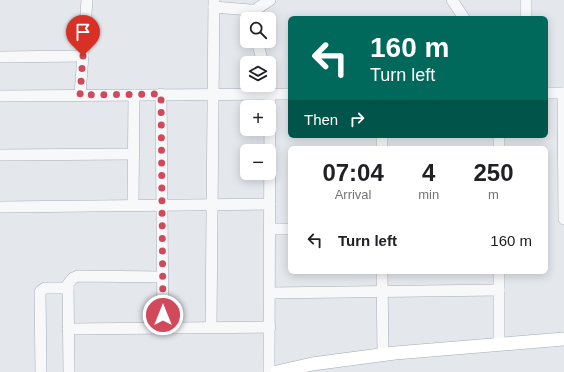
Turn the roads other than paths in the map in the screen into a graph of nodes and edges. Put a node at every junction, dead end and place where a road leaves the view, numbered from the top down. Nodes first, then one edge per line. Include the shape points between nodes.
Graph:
1 (87, 0) edge
2 (270, 0) edge
3 (452, 0) edge
4 (526, 0) edge
5 (214, 4) edge
6 (241, 12) edge
7 (253, 12) edge
8 (463, 16) edge
9 (526, 16) edge
10 (83, 56) junction
11 (0, 57) edge
12 (276, 91) edge
13 (240, 92) edge
14 (269, 92) edge
15 (548, 93) edge
16 (564, 93) edge
17 (161, 94) junction
18 (213, 94) junction
19 (288, 94) edge
20 (80, 95) junction
21 (134, 95) junction
22 (0, 96) edge
23 (134, 154) junction
24 (0, 155) edge
25 (212, 204) junction
26 (270, 204) junction
27 (133, 205) junction
28 (162, 205) junction
29 (0, 206) edge
30 (564, 219) edge
31 (270, 229) junction
32 (288, 229) edge
33 (382, 274) edge
34 (499, 274) edge
35 (162, 277) junction
36 (68, 288) junction
37 (499, 290) junction
38 (383, 292) junction
39 (270, 293) junction
40 (270, 326) junction
41 (212, 327) junction
42 (163, 328) junction
43 (68, 329) junction
44 (564, 339) edge
45 (499, 344) junction
46 (383, 355) junction
47 (41, 372) edge
48 (69, 372) edge
49 (270, 372) edge
50 (277, 372) edge

1 - 10 street
2 - 7 street
3 - 8 street
4 - 9 street
5 - 6 street
5 - 18 street
10 - 11 street
10 - 20 street
12 - 19 street
13 - 18 street
14 - 26 street
15 - 16 street
16 - 30 street
17 - 18 street
17 - 21 street
17 - 28 street
18 - 25 street
20 - 21 street
20 - 22 street
21 - 23 street
23 - 24 street
23 - 27 street
25 - 26 street
25 - 28 street
25 - 41 street
26 - 31 street
27 - 28 street
27 - 29 street
28 - 35 street
31 - 32 street
31 - 39 street
33 - 38 street
34 - 37 street
35 - 36 street via 76,276 70,281
35 - 42 street
36 - 43 street
36 - 47 street via 45,288 40,292
37 - 38 street
37 - 45 street
38 - 39 street
38 - 46 street
39 - 40 street
40 - 41 street
40 - 49 street
41 - 42 street
42 - 43 street
43 - 48 street
44 - 45 main road
45 - 46 main road
46 - 50 main road via 312,364

